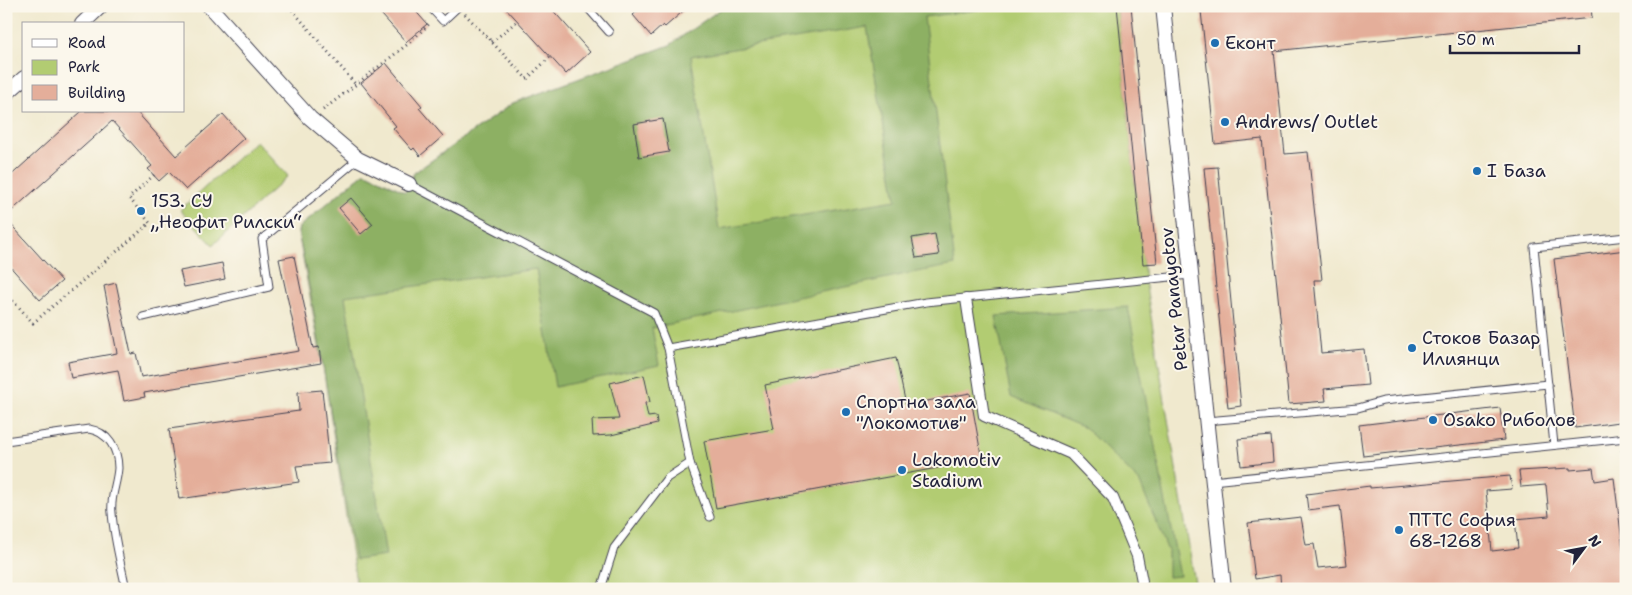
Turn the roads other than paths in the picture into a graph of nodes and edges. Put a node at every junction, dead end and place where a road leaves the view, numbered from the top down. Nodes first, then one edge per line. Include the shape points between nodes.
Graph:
1 (101, 6) edge
2 (209, 6) edge
3 (429, 6) edge
4 (459, 6) edge
5 (586, 6) edge
6 (1163, 6) edge
7 (84, 22) edge
8 (609, 32) dead end
9 (22, 80) edge
10 (6, 94) edge
11 (358, 159) junction
12 (409, 184) joint
13 (1626, 238) edge
14 (1190, 274) junction
15 (966, 298) junction
16 (143, 317) dead end
17 (668, 348) junction
18 (1548, 384) junction
19 (1206, 420) junction
20 (1623, 438) edge
21 (6, 441) edge
22 (1554, 445) junction
23 (690, 463) junction
24 (1212, 481) junction
25 (710, 517) dead end
26 (1142, 581) dead end
27 (126, 589) edge
28 (601, 589) edge
29 (1224, 589) edge

1 - 7 street
2 - 11 street via 310,118
3 - 4 lane via 443,21
5 - 8 lane
6 - 14 street, Petar Panayotov
9 - 10 street
11 - 12 street
11 - 16 lane via 262,239 269,287
12 - 17 lane via 654,314
13 - 18 lane via 1534,247
14 - 15 lane
14 - 19 street, Petar Panayotov
15 - 17 lane via 926,302
15 - 26 street via 984,416 1071,454 1113,498 1137,556
17 - 23 lane
18 - 19 lane via 1383,401 1358,408
18 - 22 lane
19 - 24 street, Petar Panayotov
20 - 22 lane
21 - 27 lane via 89,430 108,437 118,467 111,499
22 - 24 lane
23 - 25 lane
23 - 28 lane via 667,478 614,548
24 - 29 street, Petar Panayotov

